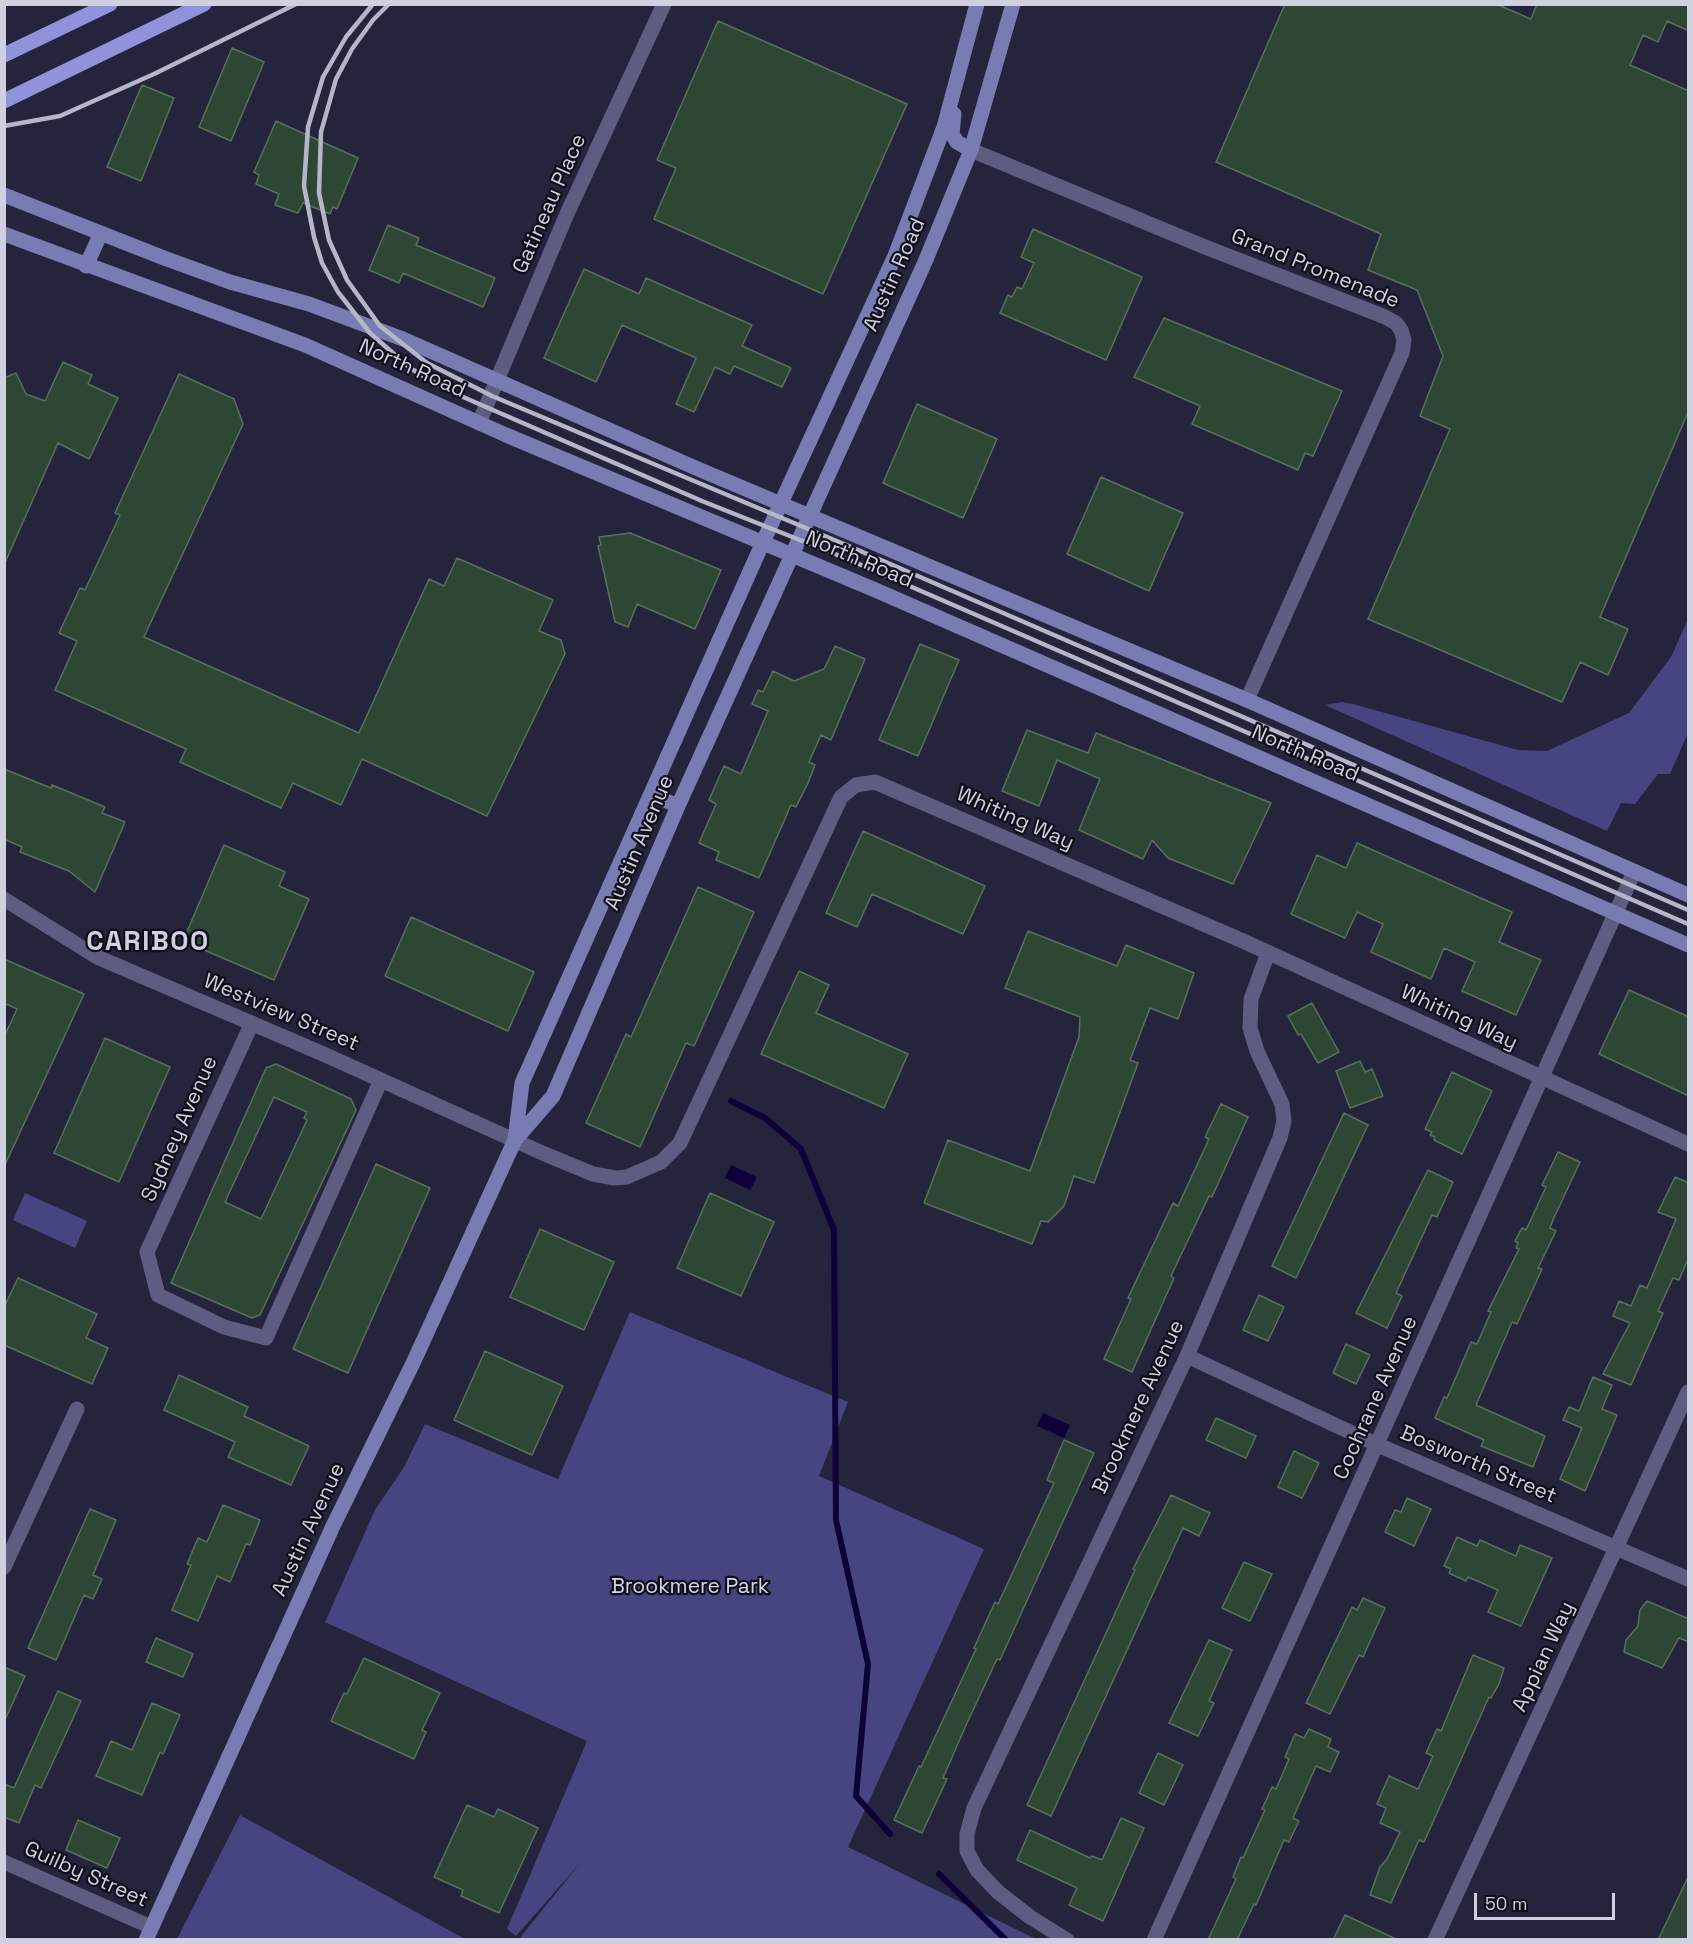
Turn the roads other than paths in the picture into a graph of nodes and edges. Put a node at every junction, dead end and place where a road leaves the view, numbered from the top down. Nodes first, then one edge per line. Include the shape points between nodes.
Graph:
1 (110, 4) edge
2 (204, 4) edge
3 (664, 4) edge
4 (1013, 4) edge
5 (976, 9) edge
6 (4, 55) edge
7 (4, 101) edge
8 (971, 150) junction
9 (4, 195) edge
10 (100, 233) junction
11 (4, 234) edge
12 (86, 266) junction
13 (497, 379) junction
14 (479, 423) junction
15 (781, 503) junction
16 (811, 517) junction
17 (763, 542) junction
18 (793, 555) junction
19 (1247, 700) junction
20 (651, 794) junction
21 (678, 806) junction
22 (1635, 872) junction
23 (1689, 895) edge
24 (4, 899) edge
25 (1617, 914) junction
26 (1689, 945) edge
27 (1268, 953) junction
28 (252, 1023) junction
29 (1543, 1079) junction
30 (381, 1080) junction
31 (515, 1140) junction
32 (1689, 1144) edge
33 (1187, 1356) junction
34 (1689, 1392) edge
35 (77, 1409) dead end
36 (1378, 1445) junction
37 (1618, 1548) junction
38 (4, 1567) edge
39 (1689, 1579) edge
40 (4, 1862) edge
41 (148, 1933) edge
42 (1067, 1940) edge
43 (1154, 1940) edge
44 (1435, 1940) edge

1 - 6 main road
2 - 7 main road
3 - 13 street, Gatineau Place via 566,216
4 - 8 main road, Austin Road
5 - 8 main road via 978,35 951,127 957,142
5 - 15 main road, Austin Road via 944,127 922,190
8 - 16 main road, Austin Road
8 - 19 street, Grand Promenade via 1383,316 1401,330 1402,353
9 - 10 main road, North Road
10 - 12 main road
10 - 13 main road, North Road via 230,282 340,316
11 - 12 main road, North Road
12 - 14 main road, North Road via 305,345
13 - 14 street, Gatineau Place
13 - 15 main road, North Road
14 - 17 main road, North Road
15 - 16 main road, North Road
15 - 17 main road, Austin Road
16 - 18 main road, Austin Road
16 - 19 main road, North Road
17 - 18 main road, North Road
17 - 20 main road, Austin Avenue
18 - 21 main road, Austin Avenue
18 - 25 main road, North Road
19 - 22 main road, North Road
20 - 21 main road
20 - 31 main road, Austin Avenue via 522,1083
21 - 31 main road, Austin Avenue via 553,1096
22 - 23 main road, North Road
22 - 25 street, Cochrane Avenue
24 - 28 street, Westview Street via 97,957
25 - 26 main road, North Road
25 - 29 street, Cochrane Avenue
27 - 29 street, Whiting Way
27 - 31 street, Whiting Way via 888,786 862,783 841,797 688,1128 670,1154 650,1169 615,1178 593,1174
27 - 33 street, Brookmere Avenue via 1251,999 1250,1028 1282,1104 1284,1128
28 - 30 street, Westview Street
28 - 30 street, Sydney Avenue via 147,1252 158,1296 224,1327 266,1338
29 - 32 street, Whiting Way
29 - 36 street, Cochrane Avenue
30 - 31 street, Westview Street
31 - 41 main road, Austin Avenue
33 - 36 street, Bosworth Street
33 - 42 street, Brookmere Avenue via 974,1808 967,1834 967,1851 977,1870 1016,1907
34 - 37 street, Appian Way
35 - 38 street
36 - 37 street, Bosworth Street
36 - 43 street, Cochrane Avenue
37 - 39 street, Bosworth Street
37 - 44 street, Appian Way
40 - 41 street, Guilby Street

